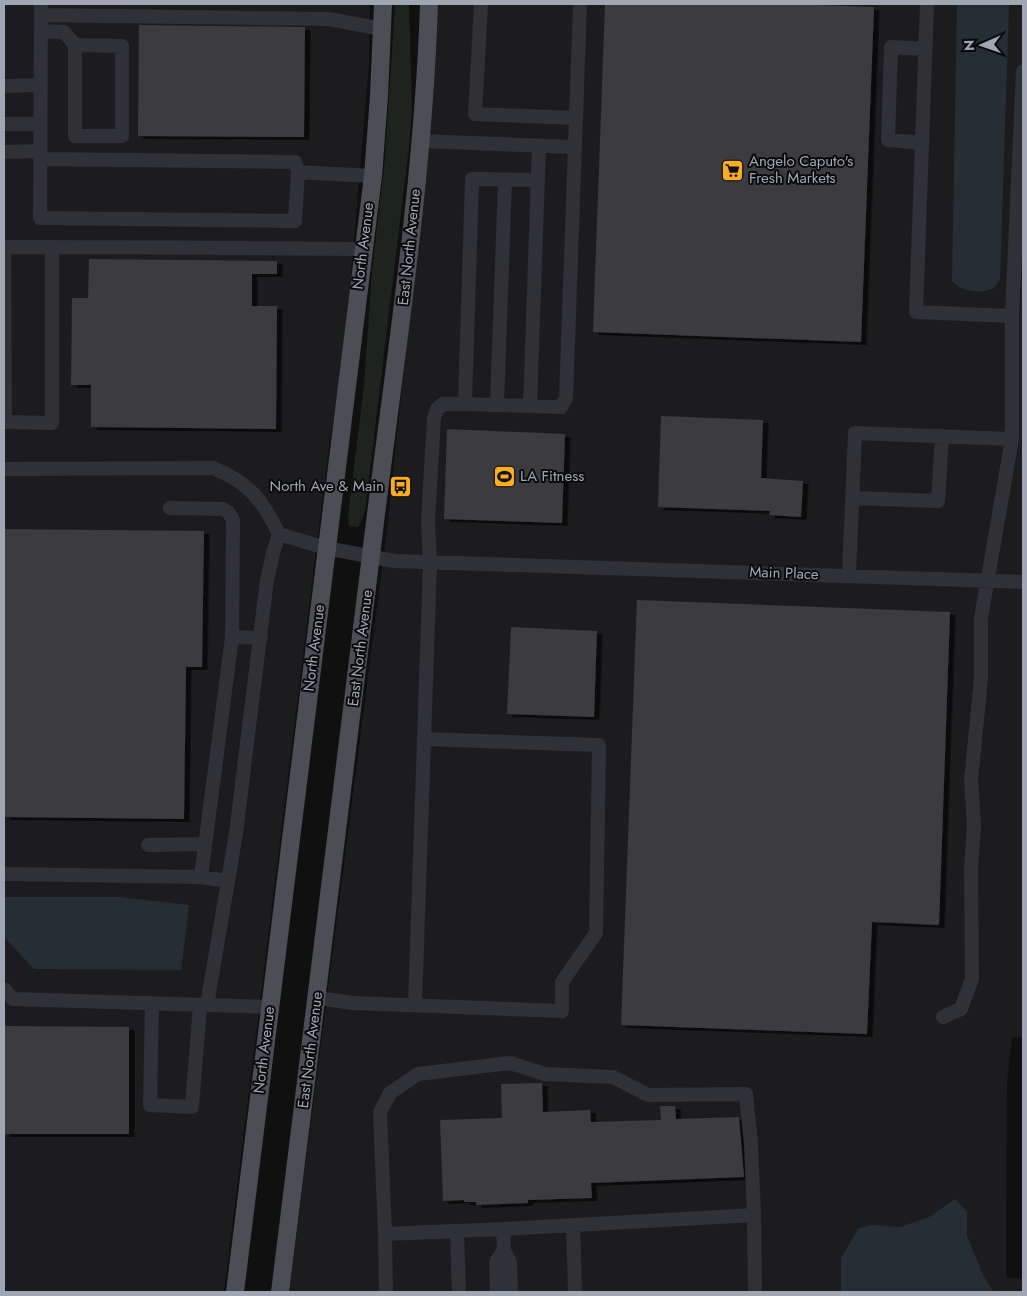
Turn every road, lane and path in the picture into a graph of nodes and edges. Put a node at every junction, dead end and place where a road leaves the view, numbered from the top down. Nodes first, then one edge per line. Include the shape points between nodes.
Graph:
1 (383, 4) edge
2 (429, 4) edge
3 (481, 4) edge
4 (580, 4) edge
5 (927, 4) edge
6 (41, 9) edge
7 (382, 29) junction
8 (41, 31) junction
9 (75, 45) junction
10 (925, 49) junction
11 (1023, 71) edge
12 (40, 85) junction
13 (4, 86) edge
14 (1023, 99) edge
15 (575, 118) junction
16 (4, 124) edge
17 (40, 124) junction
18 (420, 141) junction
19 (922, 143) junction
20 (539, 146) junction
21 (574, 147) junction
22 (4, 152) edge
23 (40, 155) junction
24 (298, 172) junction
25 (373, 176) junction
26 (505, 180) junction
27 (538, 180) junction
28 (52, 247) junction
29 (363, 248) junction
30 (1012, 316) junction
31 (465, 404) junction
32 (497, 405) junction
33 (530, 406) junction
34 (942, 436) junction
35 (1012, 440) junction
36 (4, 469) edge
37 (852, 498) junction
38 (170, 508) dead end
39 (279, 534) junction
40 (326, 548) junction
41 (371, 556) junction
42 (430, 563) junction
43 (849, 575) junction
44 (988, 581) junction
45 (1023, 582) edge
46 (232, 637) junction
47 (261, 638) junction
48 (424, 739) junction
49 (205, 844) junction
50 (148, 845) dead end
51 (4, 874) edge
52 (201, 877) junction
53 (228, 881) junction
54 (4, 989) edge
55 (316, 998) junction
56 (152, 1003) junction
57 (204, 1005) junction
58 (415, 1006) junction
59 (269, 1007) junction
60 (943, 1016) dead end
61 (754, 1214) junction
62 (573, 1226) junction
63 (503, 1229) junction
64 (456, 1230) junction
65 (384, 1234) junction
66 (504, 1250) junction
67 (235, 1292) edge
68 (280, 1292) edge
69 (386, 1292) edge
70 (459, 1292) edge
71 (497, 1292) edge
72 (511, 1292) edge
73 (575, 1292) edge
74 (755, 1292) edge

1 - 7 main road, North Avenue
2 - 18 main road, East North Avenue
3 - 15 street via 475,114
4 - 15 street
5 - 10 street
6 - 7 street via 329,19
6 - 8 street
7 - 25 main road, North Avenue
8 - 9 street via 64,32
8 - 12 street
9 - 9 street via 122,46 122,136 75,136
10 - 19 street
10 - 19 street via 890,47 888,140
11 - 14 street
12 - 13 street
12 - 17 street
14 - 30 street
15 - 21 street
16 - 17 street
17 - 23 street
18 - 20 street
18 - 41 main road, East North Avenue via 410,251
19 - 30 street via 916,312
20 - 21 street
20 - 27 street
21 - 33 street via 566,398 561,407
22 - 23 street
23 - 24 street via 295,162
23 - 24 street via 40,218 296,221
24 - 25 street
25 - 29 main road, North Avenue
26 - 27 street
26 - 31 street via 472,179
26 - 32 street
27 - 33 street
28 - 28 street via 4,247 5,422 52,423
28 - 29 street
29 - 40 main road, North Avenue
30 - 35 street
31 - 32 street
31 - 42 street via 442,404 434,418 428,521
32 - 33 street
34 - 35 street
34 - 37 street via 938,501
34 - 37 street via 855,433
35 - 44 street
36 - 39 street via 214,468 232,475 249,488 266,508
37 - 43 street
38 - 46 street via 223,509 233,520
39 - 40 street, Main Place
39 - 47 street via 267,580
40 - 41 street, Main Place
40 - 59 main road, North Avenue
41 - 42 street, Main Place
41 - 55 main road, East North Avenue
42 - 43 street, Main Place
42 - 48 street
43 - 44 street, Main Place
44 - 45 street, Main Place
44 - 60 street via 981,618 981,679 971,780 974,825 972,979 961,1009
46 - 47 street
46 - 49 street
47 - 53 street
48 - 58 street
48 - 58 street via 599,745 596,933 562,982 562,1011
49 - 50 street
49 - 52 street
51 - 52 street
52 - 53 street
53 - 57 street
54 - 56 street via 13,999
55 - 58 street
55 - 68 main road, East North Avenue
56 - 57 street
56 - 57 street via 150,1105 192,1107
57 - 59 street
59 - 67 main road, North Avenue
61 - 62 street
61 - 65 street via 746,1094 648,1095 612,1077 545,1074 510,1063 418,1074 390,1094 380,1112
61 - 74 street
62 - 63 street
62 - 73 street
63 - 64 street
63 - 66 street
64 - 65 street
64 - 70 street
65 - 69 street
66 - 71 street via 496,1262
66 - 72 street via 510,1262

